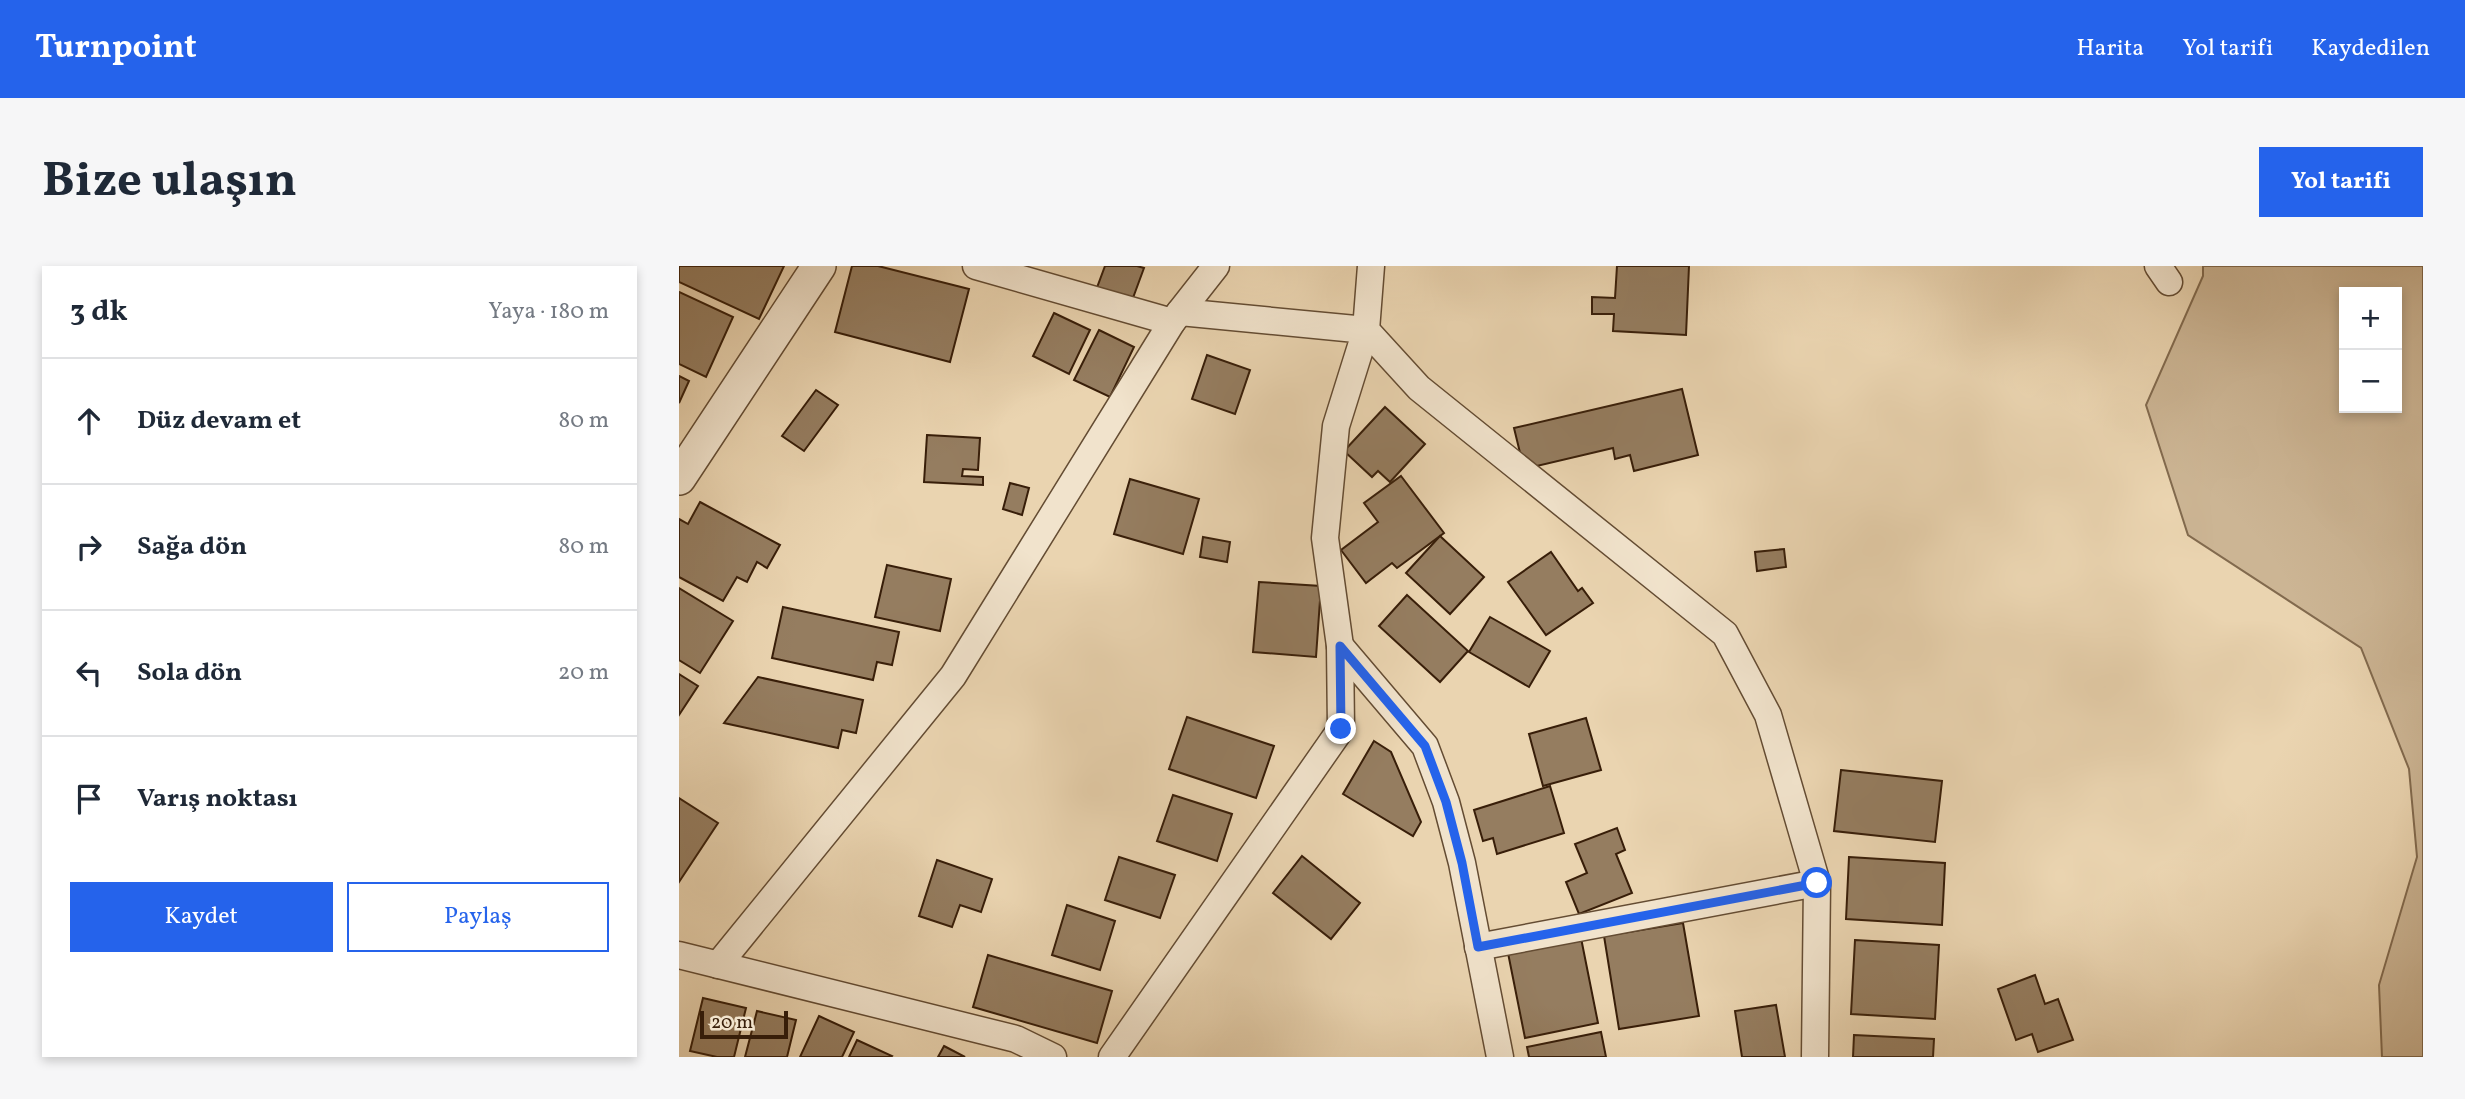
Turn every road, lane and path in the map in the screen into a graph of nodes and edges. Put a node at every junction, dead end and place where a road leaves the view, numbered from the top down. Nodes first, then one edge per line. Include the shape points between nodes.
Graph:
1 (819, 266) edge
2 (976, 266) edge
3 (1216, 266) edge
4 (1371, 266) edge
5 (1176, 317) junction
6 (1366, 331) junction
7 (679, 478) edge
8 (1340, 646) junction
9 (1817, 883) junction
10 (1478, 947) junction
11 (679, 955) edge
12 (718, 965) junction
13 (1053, 1057) edge
14 (1112, 1057) edge
15 (1500, 1057) edge
16 (1815, 1057) edge

1 - 7 street
2 - 5 street
3 - 5 street
4 - 6 street
5 - 6 street
5 - 12 street via 953,676
6 - 8 street via 1336,426 1325,538
6 - 9 street via 1419,388 1725,634 1768,715
8 - 10 street via 1425,746 1446,802
8 - 14 street via 1341,729
9 - 10 street
9 - 16 street
10 - 15 street
11 - 12 street
12 - 13 street via 1016,1038

